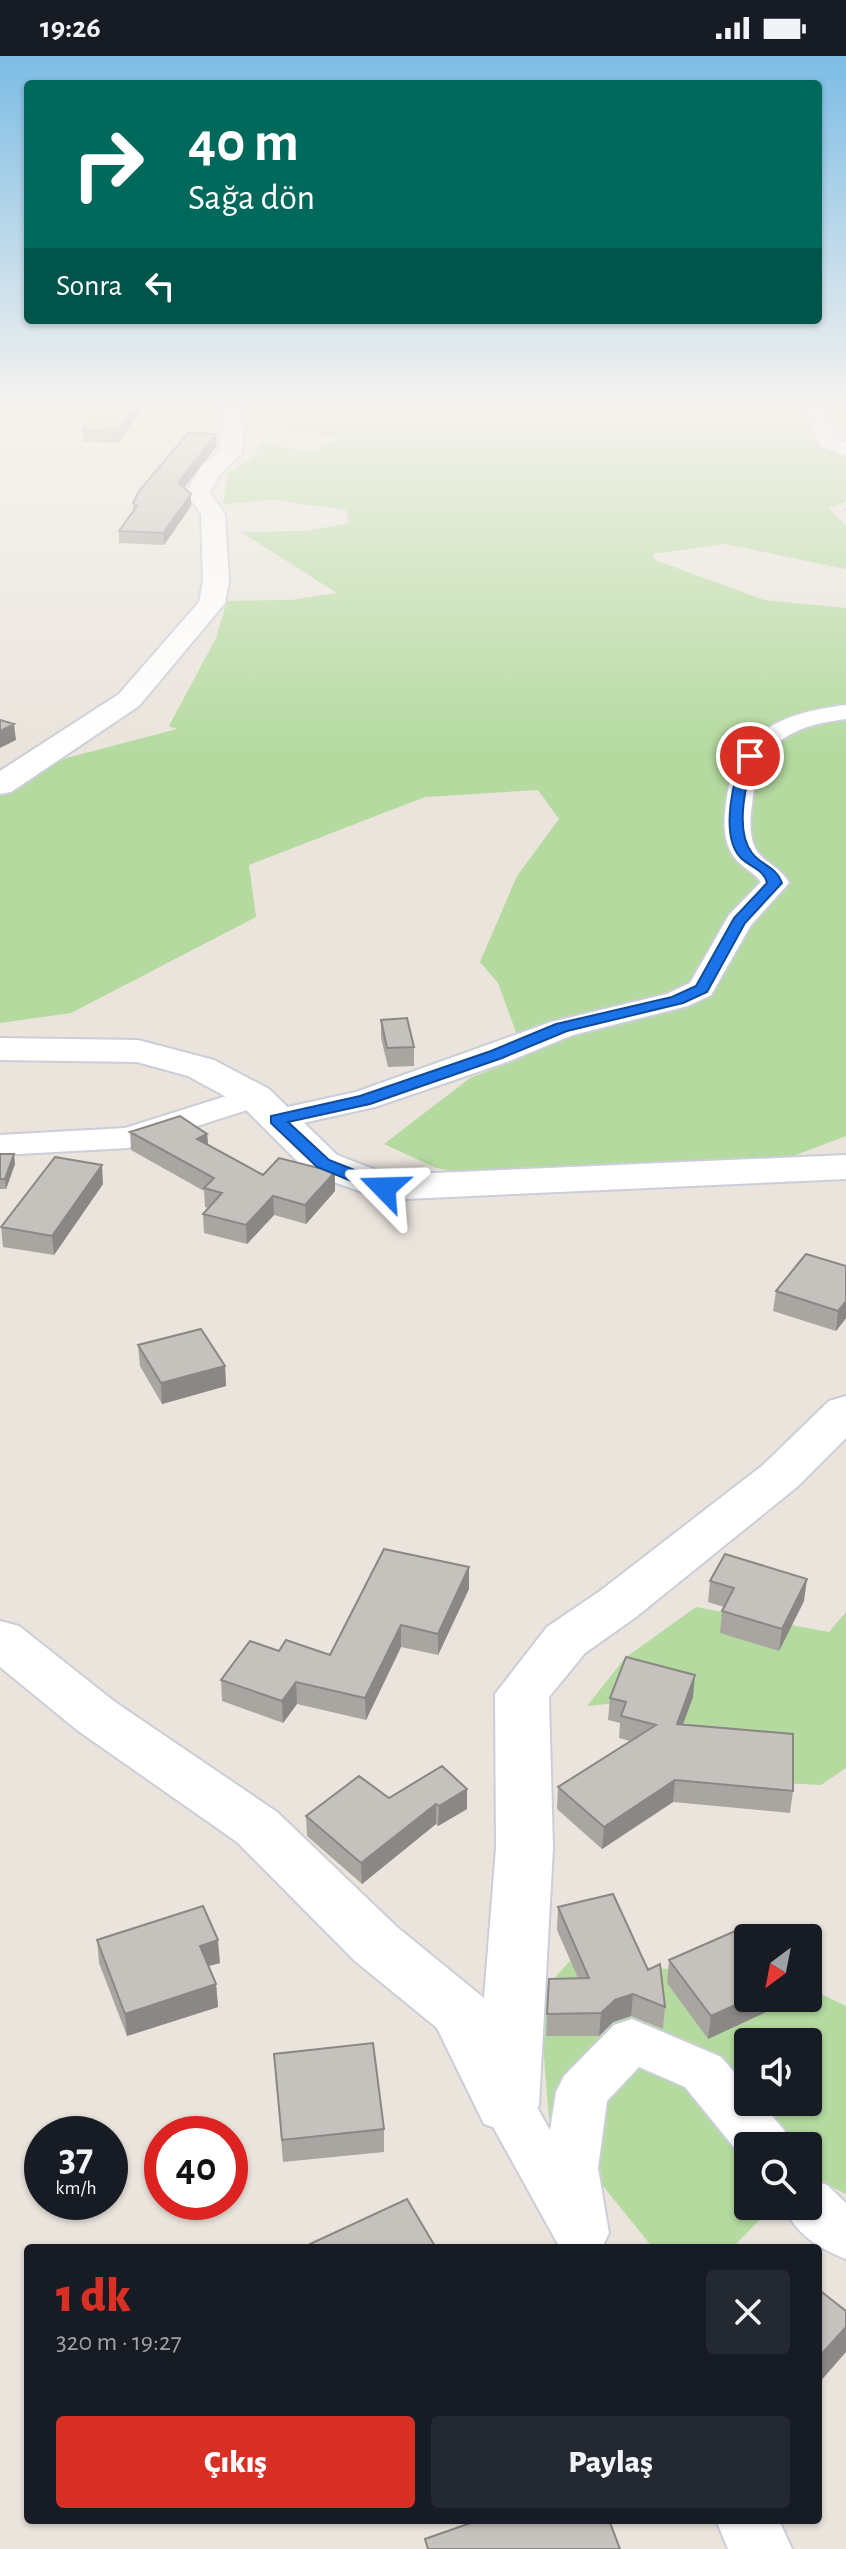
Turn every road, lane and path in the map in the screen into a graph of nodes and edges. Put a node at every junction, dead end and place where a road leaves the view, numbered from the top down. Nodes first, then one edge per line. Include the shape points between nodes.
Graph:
1 (213, 521) edge
2 (846, 712) edge
3 (0, 785) edge
4 (0, 1049) edge
5 (266, 1108) junction
6 (0, 1145) edge
7 (846, 1167) edge
8 (846, 1411) edge
9 (0, 1639) edge
10 (507, 2105) junction
11 (753, 2132) edge
12 (822, 2218) edge
13 (846, 2234) edge
14 (584, 2240) edge
15 (748, 2524) edge
16 (761, 2549) edge

1 - 3 street via 212,603 129,700
2 - 5 street via 765,737 750,756 738,783 737,823 745,854 772,874 775,883 739,921 701,989 677,1000 562,1028 364,1100
4 - 5 street via 138,1051 201,1068
5 - 6 street via 128,1138
5 - 7 street via 323,1164 384,1188
8 - 10 street via 780,1476 566,1640 522,1694 523,1873
9 - 10 street via 96,1716 257,1827 376,1944 459,2010
10 - 14 street
11 - 14 street via 703,2072 632,2040 582,2092 571,2168
12 - 13 street
15 - 16 street

